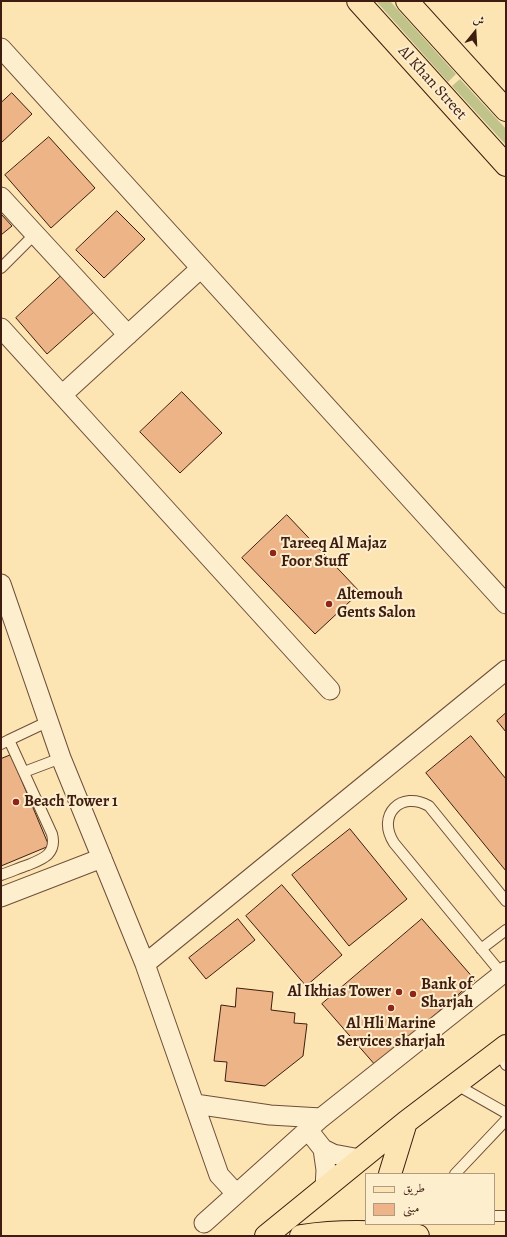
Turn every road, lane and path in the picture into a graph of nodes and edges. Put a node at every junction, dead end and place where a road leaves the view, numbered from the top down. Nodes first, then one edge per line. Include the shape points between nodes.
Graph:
1 (358, 1) edge
2 (407, 1) edge
3 (1, 48) edge
4 (506, 110) edge
5 (506, 165) edge
6 (1, 197) edge
7 (35, 234) junction
8 (1, 268) edge
9 (201, 268) junction
10 (1, 328) edge
11 (128, 335) junction
12 (62, 395) junction
13 (1, 584) edge
14 (506, 604) edge
15 (506, 670) edge
16 (330, 690) dead end
17 (48, 722) junction
18 (5, 742) edge
19 (61, 758) junction
20 (24, 772) junction
21 (102, 858) junction
22 (1, 875) edge
23 (1, 898) edge
24 (506, 901) edge
25 (506, 930) edge
26 (481, 949) junction
27 (145, 964) junction
28 (504, 973) edge
29 (504, 1054) edge
30 (455, 1084) junction
31 (195, 1104) junction
32 (506, 1114) edge
33 (506, 1120) edge
34 (406, 1122) junction
35 (314, 1124) junction
36 (323, 1150) junction
37 (360, 1160) junction
38 (390, 1173) edge
39 (456, 1173) edge
40 (325, 1188) junction
41 (238, 1192) junction
42 (495, 1216) edge
43 (506, 1216) edge
44 (204, 1223) dead end
45 (374, 1228) edge
46 (266, 1236) edge
47 (301, 1236) edge
48 (418, 1236) edge

1 - 5 main road, Al Khan Street
2 - 4 main road
3 - 9 street
6 - 7 street
7 - 8 lane
7 - 11 street
9 - 11 street
9 - 14 street
10 - 12 street
11 - 12 street
12 - 16 street
13 - 17 street
15 - 27 street
17 - 18 lane
17 - 19 street
18 - 20 lane
19 - 20 lane
19 - 21 street
20 - 22 lane via 52,834 53,843 50,852 44,858
21 - 23 street
21 - 27 street
24 - 26 lane via 429,806 413,800 405,801 391,811 387,828 389,836
25 - 26 lane
26 - 28 lane
27 - 31 street
28 - 35 street
29 - 30 main road
30 - 32 lane
30 - 34 main road
31 - 35 street
31 - 41 street via 219,1175
33 - 39 lane
34 - 37 main road
34 - 38 main road
35 - 36 street
35 - 41 street
36 - 37 street
36 - 40 street
37 - 40 main road
40 - 46 main road
41 - 44 street
42 - 43 lane
45 - 47 main road
45 - 48 main road

